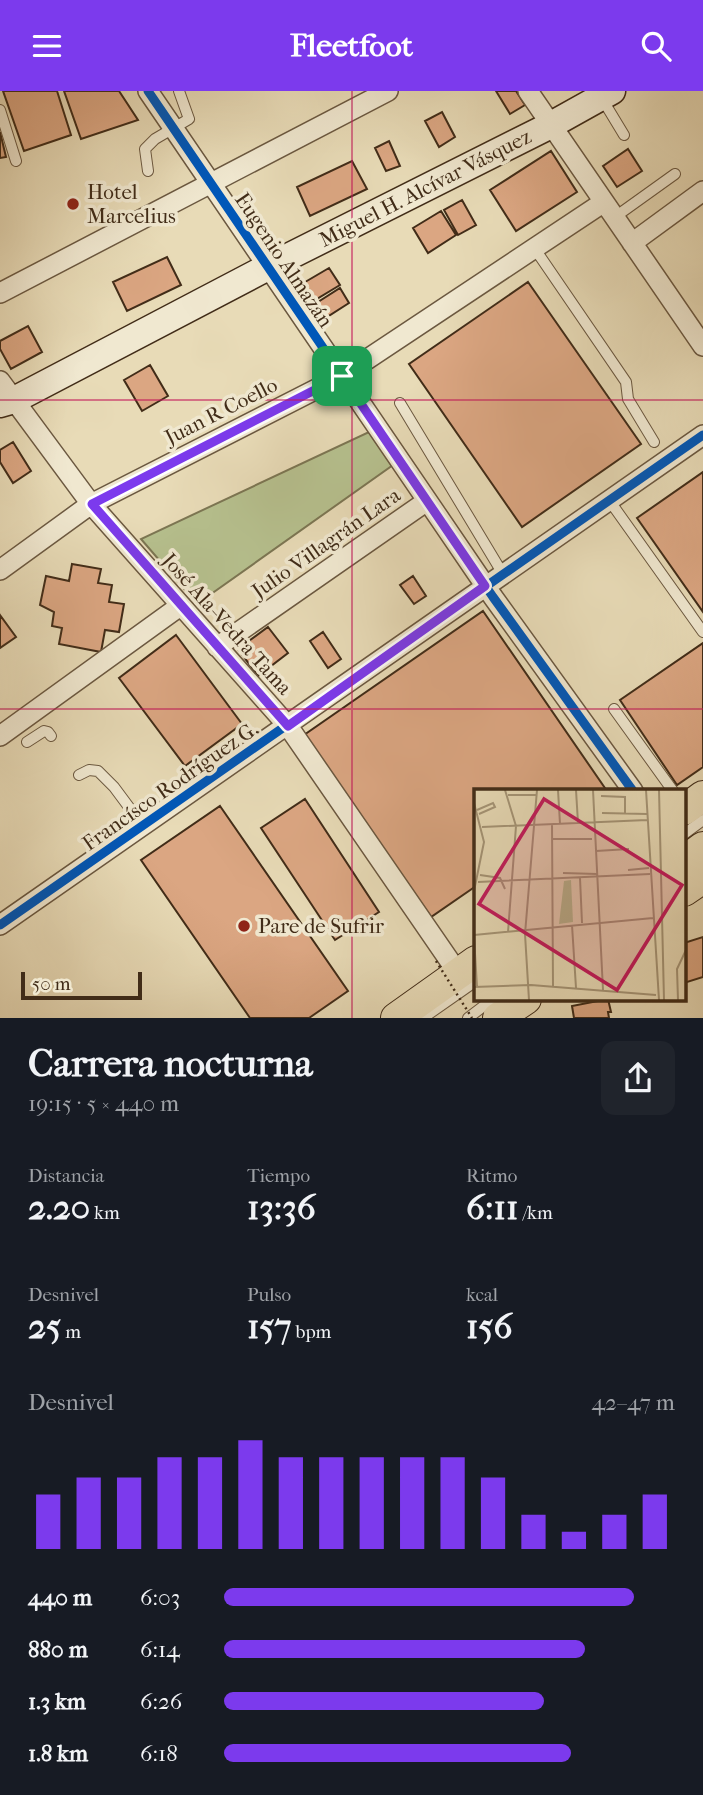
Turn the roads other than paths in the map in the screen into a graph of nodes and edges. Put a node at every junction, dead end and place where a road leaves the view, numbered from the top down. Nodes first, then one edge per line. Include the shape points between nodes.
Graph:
1 (148, 91) edge
2 (179, 91) edge
3 (388, 91) edge
4 (528, 91) edge
5 (606, 94) edge
6 (0, 110) edge
7 (551, 125) junction
8 (174, 129) junction
9 (624, 135) dead end
10 (16, 161) dead end
11 (148, 171) dead end
12 (676, 174) dead end
13 (211, 184) junction
14 (703, 191) edge
15 (610, 210) junction
16 (632, 243) junction
17 (534, 249) junction
18 (268, 267) junction
19 (0, 293) edge
20 (696, 321) edge
21 (703, 346) edge
22 (342, 376) junction
23 (4, 400) edge
24 (400, 403) dead end
25 (703, 435) edge
26 (654, 442) dead end
27 (609, 500) junction
28 (427, 501) junction
29 (92, 504) junction
30 (0, 570) edge
31 (503, 574) junction
32 (485, 586) junction
33 (180, 606) junction
34 (703, 632) edge
35 (217, 647) junction
36 (614, 709) dead end
37 (288, 726) junction
38 (0, 736) edge
39 (51, 736) dead end
40 (27, 742) dead end
41 (79, 775) dead end
42 (632, 789) edge
43 (673, 789) edge
44 (143, 826) junction
45 (703, 847) edge
46 (686, 860) edge
47 (703, 878) edge
48 (686, 890) edge
49 (0, 925) edge
50 (461, 969) edge
51 (491, 1001) edge
52 (502, 1001) edge
53 (523, 1001) edge
54 (396, 1018) edge
55 (423, 1018) edge
56 (470, 1018) edge
57 (482, 1018) edge
58 (498, 1018) edge

1 - 8 street, Eugenio Almazán
2 - 8 lane via 190,116
3 - 13 street
4 - 7 street
5 - 7 street, Miguel H. Alcívar Vásquez
5 - 9 lane
6 - 10 lane
7 - 15 street
7 - 18 street, Miguel H. Alcívar Vásquez
8 - 11 lane via 145,149
8 - 13 street, Eugenio Almazán
12 - 15 lane
13 - 18 street, Eugenio Almazán
13 - 19 street
14 - 16 street
15 - 16 street
15 - 17 street, Juan R Coello
16 - 20 street
17 - 22 street, Juan R Coello
17 - 26 lane via 626,381 628,399
18 - 22 street, Eugenio Almazán
18 - 23 street, Miguel H. Alcívar Vásquez
20 - 21 street
22 - 28 street, Eugenio Almazán
22 - 29 street, Juan R Coello
23 - 29 street, José Ala-Vedra Tama
24 - 31 lane
25 - 27 street, Francísco Rodríguez G.
27 - 31 street, Francísco Rodríguez G.
27 - 34 lane
28 - 32 street, Eugenio Almazán
28 - 35 street, Julio Villagrán Lara
29 - 30 street, Juan R Coello
29 - 33 street, José Ala-Vedra Tama
31 - 32 street, Francísco Rodríguez G.
32 - 37 street, Francísco Rodríguez G.
32 - 42 street, Eugenio Almazán
33 - 35 street, José Ala-Vedra Tama
33 - 38 street
35 - 37 street, José Ala-Vedra Tama
36 - 43 lane
37 - 44 street, Francísco Rodríguez G.
37 - 50 street, José Ala-Vedra Tama
39 - 40 lane via 44,731
41 - 44 lane via 98,771
44 - 49 street, Francísco Rodríguez G.
45 - 46 main road
47 - 48 main road
50 - 54 main road
50 - 55 lane
51 - 56 lane
52 - 57 main road
53 - 58 main road

